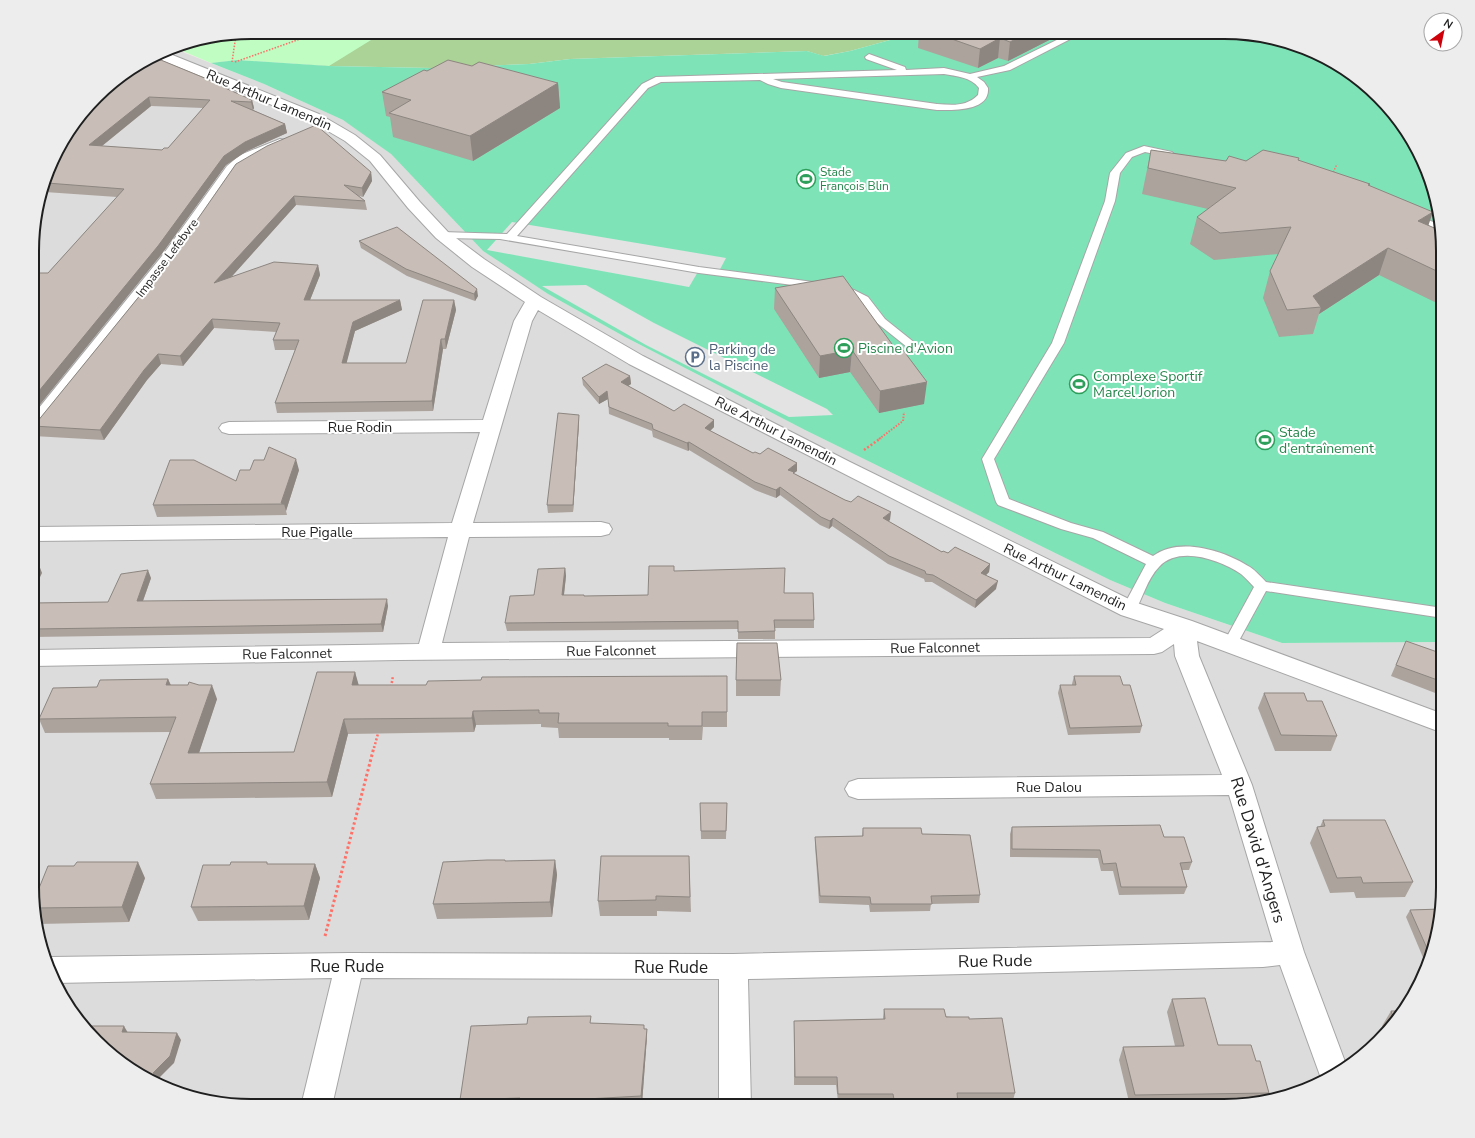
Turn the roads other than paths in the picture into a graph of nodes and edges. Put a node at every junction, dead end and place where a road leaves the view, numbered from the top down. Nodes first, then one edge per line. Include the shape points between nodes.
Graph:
1 (1066, 39) edge
2 (165, 57) edge
3 (868, 57) dead end
4 (908, 72) junction
5 (762, 77) junction
6 (968, 77) junction
7 (327, 124) junction
8 (1182, 156) edge
9 (1400, 212) edge
10 (1435, 227) edge
11 (442, 235) junction
12 (510, 237) junction
13 (534, 301) junction
14 (916, 349) dead end
15 (39, 422) edge
16 (491, 426) junction
17 (229, 428) dead end
18 (601, 529) dead end
19 (460, 531) junction
20 (39, 534) edge
21 (1155, 563) junction
22 (1262, 586) junction
23 (1129, 609) junction
24 (1436, 612) edge
25 (1184, 627) junction
26 (1230, 644) junction
27 (428, 652) junction
28 (39, 658) edge
29 (1436, 721) edge
30 (1239, 785) junction
31 (858, 789) dead end
32 (1290, 952) junction
33 (350, 965) junction
34 (733, 967) junction
35 (56, 970) edge
36 (1332, 1069) edge
37 (318, 1099) edge
38 (735, 1099) edge

1 - 6 lane via 1007,68
2 - 7 street, Rue Arthur Lamendin
3 - 4 lane
4 - 5 lane
4 - 6 lane via 944,71
5 - 6 lane via 781,85 937,107 962,107 980,99 984,94 981,84
5 - 12 lane via 659,79 650,82
7 - 11 street, Rue Arthur Lamendin via 375,158
7 - 15 street, Impasse Lefebvre via 259,151 232,169 168,260
8 - 21 lane via 1144,149 1129,155 1116,172 1110,201 1058,343 988,459 1003,502 1098,535
9 - 10 lane
11 - 12 lane
11 - 13 street, Rue Arthur Lamendin
12 - 14 lane via 699,270 832,287 864,299 881,321
13 - 16 street via 523,322
13 - 23 street, Rue Arthur Lamendin via 636,360
16 - 17 street, Rue Rodin
16 - 19 street
18 - 19 street, Rue Pigalle
19 - 20 street, Rue Pigalle
19 - 27 street
21 - 22 lane via 1170,553 1197,552 1221,559 1247,572
21 - 23 lane
22 - 24 lane
22 - 26 lane
23 - 25 street, Rue Arthur Lamendin
25 - 26 street, Rue Arthur Lamendin
25 - 27 street, Rue Falconnet via 1154,646
25 - 30 street, Rue David d'Angers via 1187,656
26 - 29 street, Rue Arthur Lamendin
27 - 28 street, Rue Falconnet
30 - 31 street, Rue Dalou
30 - 32 street, Rue David d'Angers
32 - 34 street, Rue Rude via 1263,956
32 - 36 street, Rue David d'Angers
33 - 34 street, Rue Rude
33 - 35 street, Rue Rude
33 - 37 street
34 - 38 street

